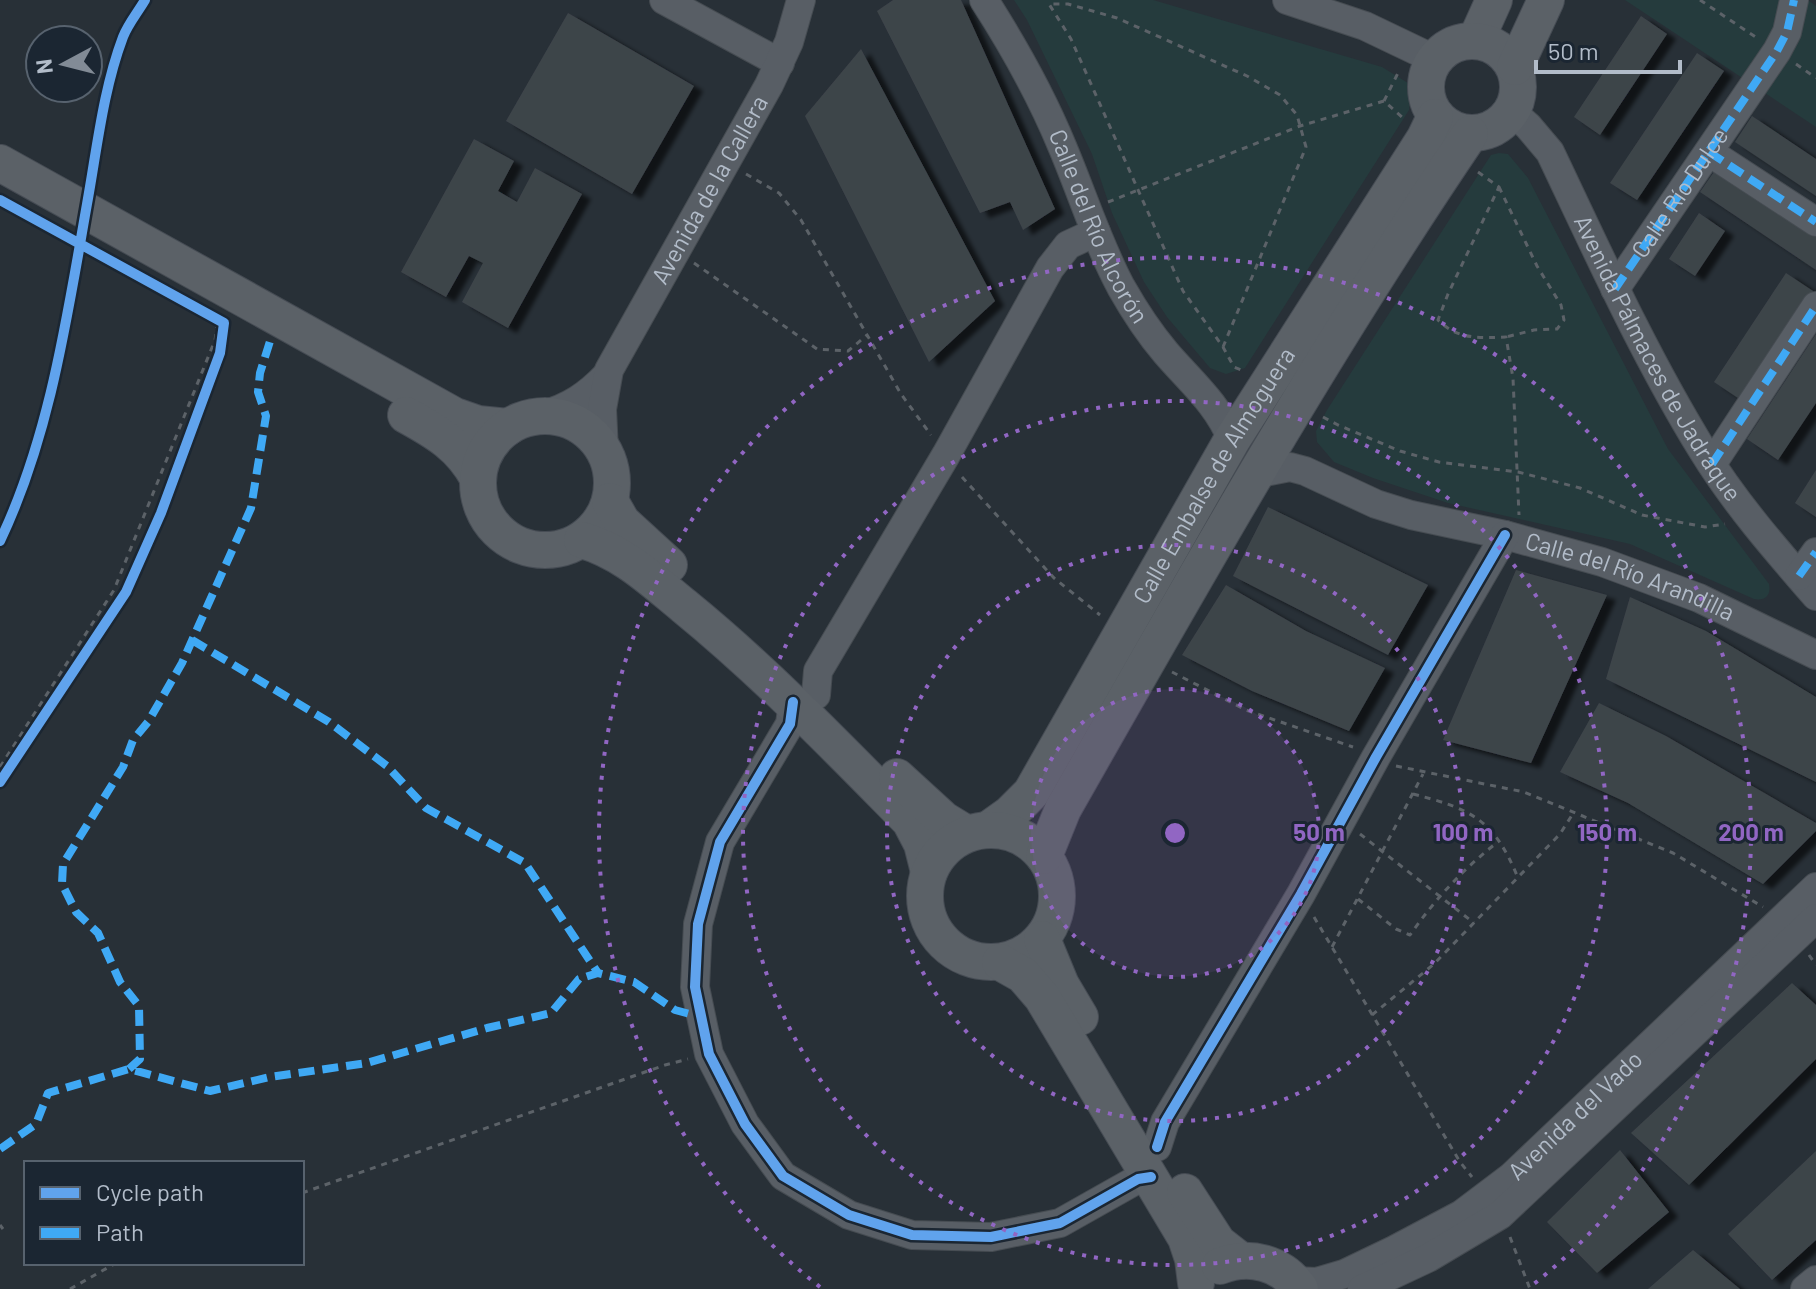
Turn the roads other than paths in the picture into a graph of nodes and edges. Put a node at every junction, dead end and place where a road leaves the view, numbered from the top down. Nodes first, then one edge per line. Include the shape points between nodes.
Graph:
1 (664, 0) edge
2 (801, 0) edge
3 (984, 0) edge
4 (1287, 0) edge
5 (1494, 0) edge
6 (1546, 0) edge
7 (1794, 0) edge
8 (1476, 40) junction
9 (1422, 54) junction
10 (780, 63) junction
11 (1515, 67) junction
12 (1512, 112) junction
13 (1446, 136) junction
14 (1709, 152) junction
15 (0, 163) edge
16 (0, 187) edge
17 (1091, 221) junction
18 (1816, 222) edge
19 (1615, 289) junction
20 (1816, 306) edge
21 (221, 310) junction
22 (607, 375) junction
23 (542, 415) junction
24 (508, 427) junction
25 (1232, 440) junction
26 (604, 451) junction
27 (1712, 464) junction
28 (1255, 474) junction
29 (478, 478) junction
30 (610, 501) junction
31 (1512, 536) junction
32 (582, 540) junction
33 (1816, 552) edge
34 (1808, 586) edge
35 (1136, 644) junction
36 (1816, 655) edge
37 (805, 699) junction
38 (978, 831) junction
39 (1044, 856) junction
40 (929, 872) junction
41 (1816, 887) edge
42 (1816, 918) edge
43 (1789, 928) junction
44 (1042, 939) junction
45 (1000, 962) junction
46 (1154, 1162) junction
47 (1241, 1261) junction
48 (1816, 1280) edge
49 (1297, 1285) edge
50 (1194, 1286) edge
51 (1362, 1289) edge
52 (1805, 1289) edge

1 - 10 street
2 - 10 street, Avenida de la Callera
3 - 17 street, Calle del Río Alcorón via 1041,98
4 - 9 street via 1365,26
5 - 8 main road
6 - 11 main road
7 - 14 street, Calle Río Dulce via 1777,51
8 - 9 main road
8 - 11 main road via 1495,46
9 - 13 main road via 1427,100
10 - 22 street, Avenida de la Callera
11 - 12 main road
12 - 13 main road via 1488,131
12 - 19 street, Avenida Pálmaces de Jadraque via 1550,152
13 - 25 main road, Calle Embalse de Almoguera
13 - 28 main road, Calle Embalse de Almoguera via 1374,279
14 - 18 street
14 - 19 street, Calle Río Dulce
15 - 21 main road
16 - 21 main road
17 - 25 street, Calle del Río Alcorón via 1139,317 1224,419
17 - 37 street via 1050,268
19 - 27 street, Avenida Pálmaces de Jadraque via 1648,357
20 - 27 street
21 - 24 main road via 455,416
21 - 29 main road via 442,435
22 - 23 street, Avenida de la Callera via 585,396
22 - 26 street, Avenida de la Callera
23 - 24 main road
23 - 26 main road via 578,426
24 - 29 main road via 485,451
25 - 35 main road, Calle Embalse de Almoguera
26 - 30 main road via 611,472
27 - 34 street, Avenida Pálmaces de Jadraque
28 - 31 street, Calle del Río Arandilla via 1290,467 1411,515
28 - 35 main road, Calle Embalse de Almoguera
29 - 32 main road via 491,522 510,541 541,550
30 - 32 main road
30 - 37 main road via 622,522 742,627
31 - 36 street, Calle del Río Arandilla via 1699,598
31 - 46 street via 1376,757 1165,1122
32 - 37 main road via 626,558
33 - 34 street
35 - 38 main road, Calle Embalse de Almoguera via 1031,793 1010,814
35 - 39 main road, Calle Embalse de Almoguera
37 - 38 main road via 944,820
37 - 40 main road via 910,821
37 - 46 street via 720,842 698,924 695,987 709,1054 745,1124 783,1176 849,1215 912,1235 991,1237 1060,1223 1138,1179
38 - 39 main road via 1010,832
38 - 40 main road via 951,843
39 - 44 main road via 1053,872 1057,907
40 - 45 main road via 924,890 927,915 939,938 960,955
41 - 43 street, Avenida del Vado
42 - 43 street, Avenida del Vado
43 - 49 street, Avenida del Vado via 1488,1195 1432,1232 1344,1274
43 - 51 street, Avenida del Vado via 1500,1215
44 - 45 main road via 1023,954
44 - 46 main road
45 - 46 main road via 1023,975 1042,997
46 - 47 main road via 1218,1243
46 - 50 main road via 1193,1259
47 - 49 main road via 1279,1269
47 - 50 main road via 1224,1264
48 - 52 street

